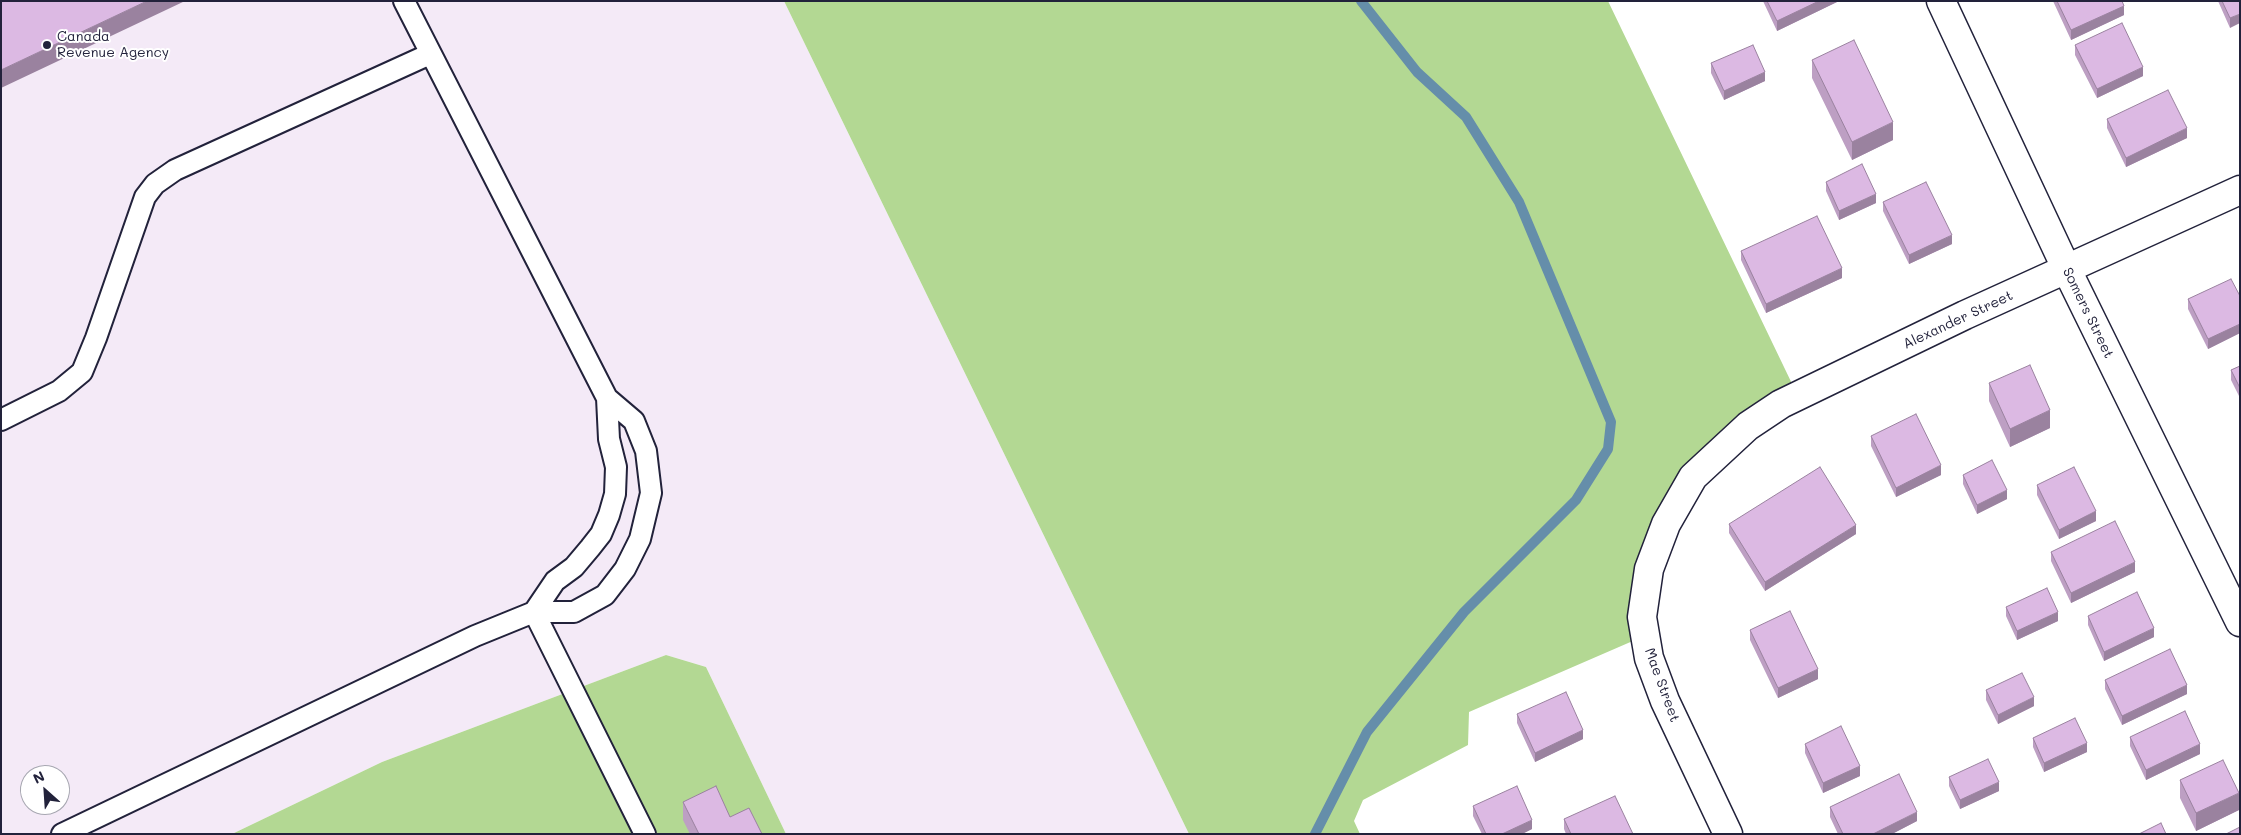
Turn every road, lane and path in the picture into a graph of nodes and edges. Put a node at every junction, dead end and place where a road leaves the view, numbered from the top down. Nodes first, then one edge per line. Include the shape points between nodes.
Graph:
1 (404, 1) edge
2 (1941, 1) edge
3 (430, 54) junction
4 (2240, 190) edge
5 (2067, 270) junction
6 (607, 398) junction
7 (1, 420) edge
8 (1693, 477) joint
9 (534, 612) junction
10 (2240, 622) edge
11 (62, 834) edge
12 (645, 834) edge
13 (1728, 834) edge

1 - 3 lane
2 - 5 street, Somers Street
3 - 6 lane
3 - 7 lane via 175,170 155,184 146,197 82,372 58,391
4 - 5 street, Alexander Street
5 - 8 street, Alexander Street via 1965,315 1781,404 1748,426
5 - 10 street, Somers Street
6 - 9 lane via 609,439 616,467 615,494 609,515 601,534 574,567 555,581
6 - 9 lane via 634,421 646,451 650,493 640,539 625,569 606,595 574,612
8 - 13 street, Mae Street via 1666,524 1648,569 1642,616 1649,658 1665,701
9 - 11 lane via 466,640
9 - 12 lane

